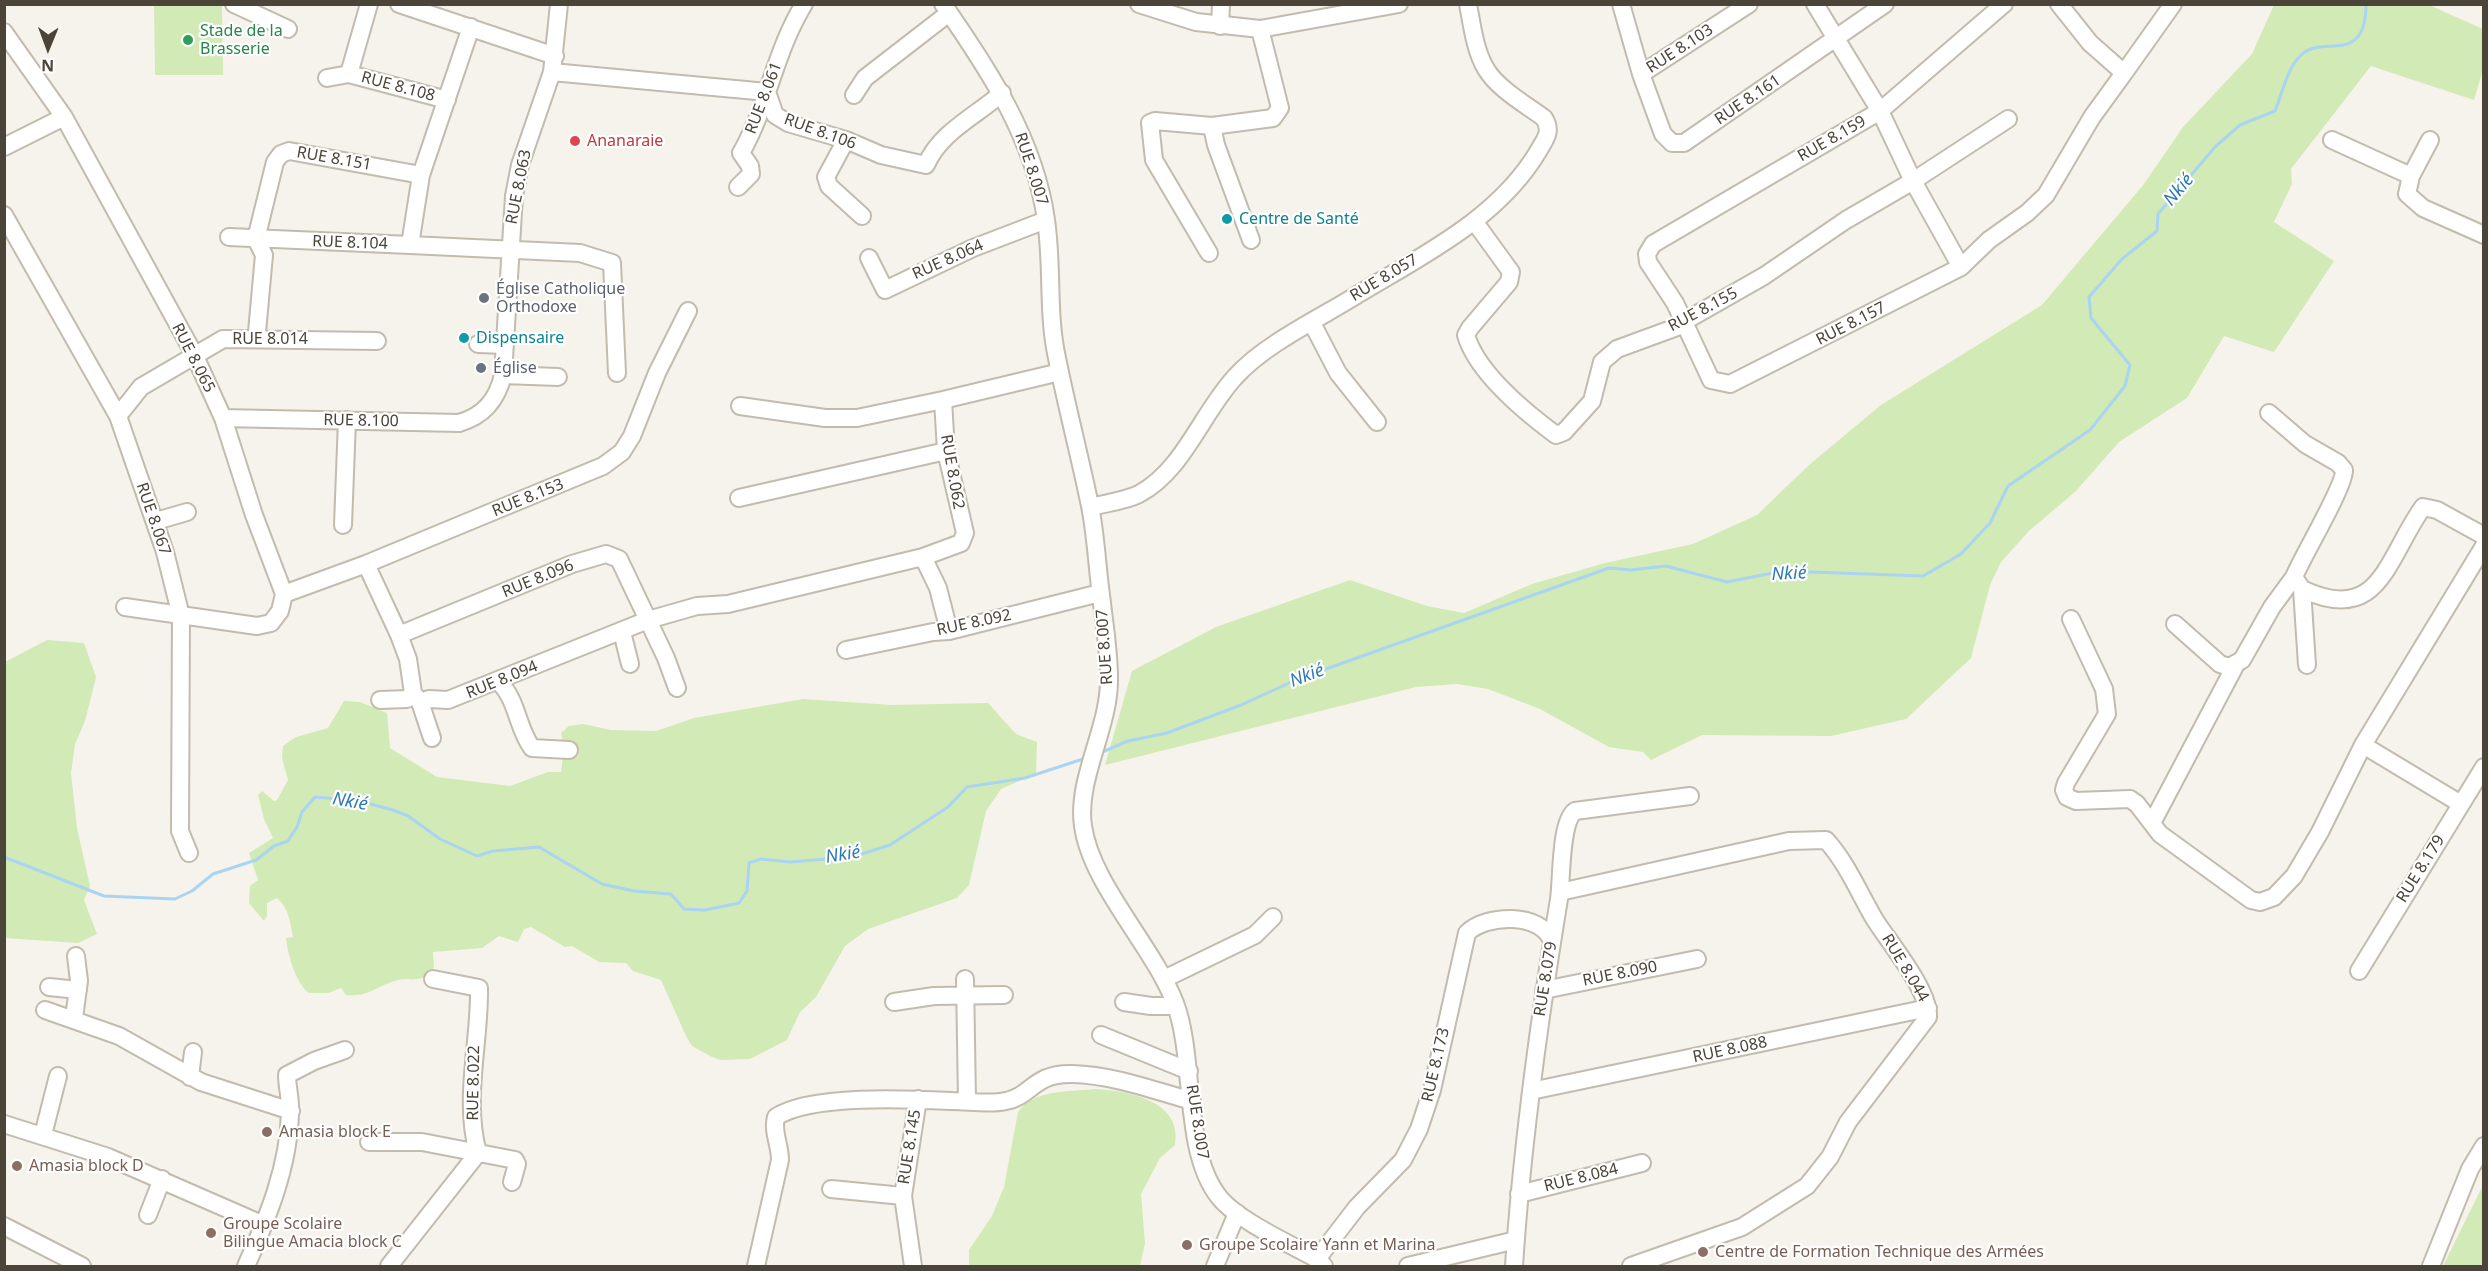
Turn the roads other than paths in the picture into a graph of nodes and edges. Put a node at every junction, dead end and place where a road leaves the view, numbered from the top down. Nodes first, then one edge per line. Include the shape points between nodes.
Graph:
1 (234, 4) edge
2 (369, 4) edge
3 (399, 4) edge
4 (559, 4) edge
5 (804, 4) edge
6 (1139, 4) edge
7 (1221, 4) edge
8 (1399, 4) edge
9 (1468, 4) edge
10 (1621, 4) edge
11 (1749, 4) edge
12 (1815, 4) edge
13 (1885, 4) edge
14 (2004, 4) edge
15 (2059, 4) edge
16 (2173, 4) edge
17 (946, 9) edge
18 (1220, 26) junction
19 (471, 27) junction
20 (288, 29) dead end
21 (1260, 29) junction
22 (4, 32) edge
23 (1837, 40) junction
24 (554, 64) junction
25 (2124, 73) junction
26 (349, 74) junction
27 (1641, 74) junction
28 (327, 78) dead end
29 (767, 92) junction
30 (1002, 93) junction
31 (854, 96) dead end
32 (447, 100) junction
33 (1880, 111) junction
34 (64, 117) junction
35 (2008, 119) dead end
36 (1212, 126) junction
37 (846, 140) junction
38 (2332, 140) dead end
39 (2430, 140) dead end
40 (4, 147) edge
41 (421, 175) junction
42 (2411, 176) junction
43 (1913, 181) junction
44 (738, 187) dead end
45 (4, 215) edge
46 (862, 216) dead end
47 (1046, 220) junction
48 (1474, 221) junction
49 (2484, 235) edge
50 (229, 237) dead end
51 (256, 239) junction
52 (1251, 240) dead end
53 (410, 245) junction
54 (508, 248) junction
55 (1209, 253) dead end
56 (869, 258) dead end
57 (1961, 267) junction
58 (688, 311) dead end
59 (1683, 318) junction
60 (1312, 323) junction
61 (260, 338) junction
62 (377, 341) dead end
63 (478, 344) dead end
64 (505, 345) junction
65 (194, 354) junction
66 (1060, 372) junction
67 (617, 374) dead end
68 (503, 375) junction
69 (558, 376) dead end
70 (943, 400) junction
71 (492, 402) joint
72 (740, 406) dead end
73 (2269, 413) dead end
74 (118, 416) junction
75 (223, 418) junction
76 (346, 420) junction
77 (1377, 422) dead end
78 (946, 452) junction
79 (739, 498) dead end
80 (1091, 507) junction
81 (187, 512) dead end
82 (156, 521) junction
83 (343, 525) dead end
84 (2484, 536) edge
85 (2484, 546) edge
86 (924, 557) junction
87 (366, 564) junction
88 (2298, 583) junction
89 (1100, 593) junction
90 (284, 594) junction
91 (125, 607) dead end
92 (181, 616) junction
93 (2071, 619) dead end
94 (648, 620) junction
95 (2175, 624) dead end
96 (950, 631) junction
97 (622, 632) junction
98 (399, 635) junction
99 (846, 650) dead end
100 (630, 664) dead end
101 (2307, 665) dead end
102 (2235, 666) junction
103 (500, 681) junction
104 (676, 688) dead end
105 (417, 698) junction
106 (380, 700) dead end
107 (432, 738) dead end
108 (2362, 745) junction
109 (568, 750) dead end
110 (2484, 767) edge
111 (1690, 796) dead end
112 (2461, 804) junction
113 (2152, 823) junction
114 (189, 853) dead end
115 (1560, 892) junction
116 (1273, 917) dead end
117 (1552, 941) junction
118 (76, 956) dead end
119 (1697, 959) dead end
120 (2359, 971) dead end
121 (433, 979) dead end
122 (1164, 979) junction
123 (49, 987) dead end
124 (965, 988) junction
125 (78, 990) junction
126 (1544, 990) junction
127 (1004, 995) dead end
128 (894, 1002) dead end
129 (1124, 1002) dead end
130 (1176, 1006) junction
131 (1929, 1008) junction
132 (45, 1010) dead end
133 (74, 1018) junction
134 (1101, 1035) dead end
135 (345, 1050) dead end
136 (193, 1052) dead end
137 (1189, 1071) junction
138 (58, 1076) dead end
139 (190, 1077) junction
140 (1531, 1091) junction
141 (918, 1099) junction
142 (968, 1101) junction
143 (1192, 1101) junction
144 (291, 1111) junction
145 (6, 1130) edge
146 (43, 1135) junction
147 (369, 1142) dead end
148 (2484, 1146) edge
149 (478, 1153) junction
150 (1642, 1163) dead end
151 (162, 1179) junction
152 (512, 1182) dead end
153 (831, 1189) dead end
154 (1519, 1194) junction
155 (903, 1196) junction
156 (1237, 1213) junction
157 (148, 1215) dead end
158 (264, 1225) junction
159 (4, 1226) edge
160 (1516, 1240) junction
161 (1320, 1263) edge
162 (82, 1266) edge
163 (246, 1266) edge
164 (389, 1266) edge
165 (756, 1266) edge
166 (913, 1266) edge
167 (1215, 1266) edge
168 (1408, 1266) edge
169 (1514, 1266) edge
170 (1631, 1266) edge
171 (2431, 1266) edge

1 - 20 street
2 - 26 street, RUE 8.108
3 - 19 street
4 - 24 street, RUE 8.063
5 - 29 street, RUE 8.061
6 - 18 street
7 - 18 street
8 - 21 street
9 - 48 street, RUE 8.057 via 1485,69 1548,124 1548,133 1528,167
10 - 27 street, RUE 8.103
11 - 27 street, RUE 8.103
12 - 23 street
13 - 23 street, RUE 8.161
14 - 33 street, RUE 8.159
15 - 25 street via 2090,43
16 - 25 street
17 - 30 street, RUE 8.007
17 - 31 street via 865,78
18 - 21 street
19 - 24 street
19 - 32 street
21 - 36 street via 1280,108 1278,114 1273,118
22 - 34 street, RUE 8.065
23 - 27 street, RUE 8.161 via 1684,143 1672,143 1663,134
23 - 33 street
24 - 29 street
24 - 54 street, RUE 8.063 via 520,165
25 - 57 street via 2092,117 2046,195
26 - 28 street
26 - 32 street, RUE 8.108
29 - 37 street, RUE 8.106 via 775,115 788,123
29 - 44 street, RUE 8.061 via 741,153 751,174
30 - 37 street, RUE 8.106 via 949,132 926,165 881,155
30 - 47 street, RUE 8.007 via 1032,165
32 - 41 street
33 - 43 street
33 - 59 street, RUE 8.159 via 1653,244 1647,254 1648,262
34 - 40 street
34 - 65 street, RUE 8.065
35 - 43 street, RUE 8.155
36 - 52 street
36 - 55 street via 1155,121 1149,129 1154,160
37 - 46 street via 826,177 829,186
38 - 42 street
39 - 42 street
41 - 51 street, RUE 8.151 via 289,151 281,154 275,162
41 - 53 street, RUE 8.104
42 - 49 street via 2406,188 2410,200
43 - 57 street
43 - 59 street, RUE 8.155 via 1846,220 1764,276 1692,317
45 - 74 street, RUE 8.067
47 - 56 street, RUE 8.064 via 973,248 885,290
47 - 66 street, RUE 8.007
48 - 59 street, RUE 8.155 via 1511,272 1509,282 1470,328 1468,342 1516,405 1556,435 1564,432 1592,401 1602,362 1617,349 1677,327
48 - 60 street, RUE 8.057
50 - 51 street, RUE 8.104
51 - 53 street, RUE 8.104
51 - 61 street, RUE 8.151 via 264,255 257,332
53 - 54 street
54 - 64 street, RUE 8.063
54 - 67 street via 580,252 612,263
57 - 59 street, RUE 8.157 via 1730,384 1711,380
58 - 87 street, RUE 8.153 via 622,452 570,481
60 - 77 street via 1338,374
60 - 80 street, RUE 8.057 via 1268,346 1236,375 1162,476 1138,495
61 - 62 street, RUE 8.014
61 - 65 street, RUE 8.014 via 223,339
63 - 64 street
64 - 68 street, RUE 8.063
65 - 74 street, RUE 8.014 via 141,387
65 - 75 street, RUE 8.065
66 - 70 street
66 - 80 street, RUE 8.007
68 - 69 street
68 - 71 street, RUE 8.063
70 - 72 street via 856,418 825,418
70 - 78 street, RUE 8.062
71 - 76 street, RUE 8.100 via 476,419 459,423
73 - 88 street via 2344,470 2342,484 2306,549
74 - 82 street, RUE 8.067
75 - 76 street, RUE 8.100
75 - 90 street, RUE 8.065
76 - 83 street
78 - 79 street
78 - 86 street, RUE 8.062 via 964,533 961,543
80 - 89 street, RUE 8.007
81 - 82 street
82 - 92 street, RUE 8.067
84 - 88 street via 2437,510 2423,507 2374,586 2361,597 2344,602 2325,600
85 - 108 street
86 - 94 street, RUE 8.094
86 - 96 street
87 - 90 street, RUE 8.153
87 - 98 street
88 - 101 street
88 - 102 street via 2272,607
89 - 96 street, RUE 8.092
89 - 122 street, RUE 8.007 via 1109,680 1082,824 1090,857
90 - 92 street via 280,611 271,622 257,626
91 - 92 street
92 - 114 street, RUE 8.067 via 180,824
93 - 113 street via 2104,689 2107,714 2064,790 2067,797 2076,801 2130,800
94 - 97 street, RUE 8.094
94 - 98 street, RUE 8.096 via 619,559 606,554 572,564
94 - 104 street, RUE 8.096
95 - 102 street via 2220,664
96 - 99 street, RUE 8.092
97 - 100 street
97 - 103 street, RUE 8.094
98 - 105 street
102 - 113 street
103 - 105 street, RUE 8.094 via 459,698
103 - 109 street via 531,748
105 - 106 street, RUE 8.094
105 - 107 street
108 - 112 street
108 - 113 street via 2320,832 2294,876 2274,897 2260,902 2252,900 2160,834
110 - 112 street, RUE 8.179
111 - 115 street, RUE 8.079 via 1570,814
112 - 120 street, RUE 8.179
115 - 117 street, RUE 8.079
115 - 131 street, RUE 8.044 via 1789,841 1826,840 1838,853
116 - 122 street via 1246,939
117 - 126 street, RUE 8.079
117 - 161 street, RUE 8.173 via 1539,925 1522,920 1473,927 1467,933 1432,1090 1419,1129 1403,1160 1357,1207
118 - 125 street
119 - 126 street, RUE 8.090
121 - 149 street, RUE 8.022 via 480,990 472,1094
122 - 130 street, RUE 8.007
123 - 125 street
124 - 127 street
124 - 128 street
124 - 142 street
125 - 133 street
126 - 140 street, RUE 8.079
129 - 130 street
130 - 137 street, RUE 8.007
131 - 140 street, RUE 8.088
131 - 170 street, RUE 8.044 via 1928,1017 1848,1122 1830,1157 1807,1186 1742,1227
132 - 133 street
133 - 139 street via 131,1041
134 - 137 street
135 - 144 street via 289,1073
136 - 139 street
137 - 143 street, RUE 8.007
138 - 146 street
139 - 144 street
140 - 154 street, RUE 8.079
141 - 142 street
141 - 155 street, RUE 8.145
141 - 165 street via 833,1102 783,1112 776,1117 773,1128 780,1160
142 - 143 street via 1006,1101 1050,1076 1072,1074 1109,1078
143 - 156 street, RUE 8.007 via 1206,1174 1219,1197
144 - 158 street via 284,1161
145 - 146 street
146 - 151 street
147 - 149 street via 409,1140
148 - 171 street via 2470,1169
149 - 152 street via 515,1160
149 - 164 street
150 - 154 street, RUE 8.084
151 - 157 street
151 - 158 street
153 - 155 street
154 - 160 street, RUE 8.079
155 - 166 street, RUE 8.145
156 - 161 street, RUE 8.007
156 - 167 street
158 - 163 street
159 - 162 street
160 - 168 street
160 - 169 street, RUE 8.079

